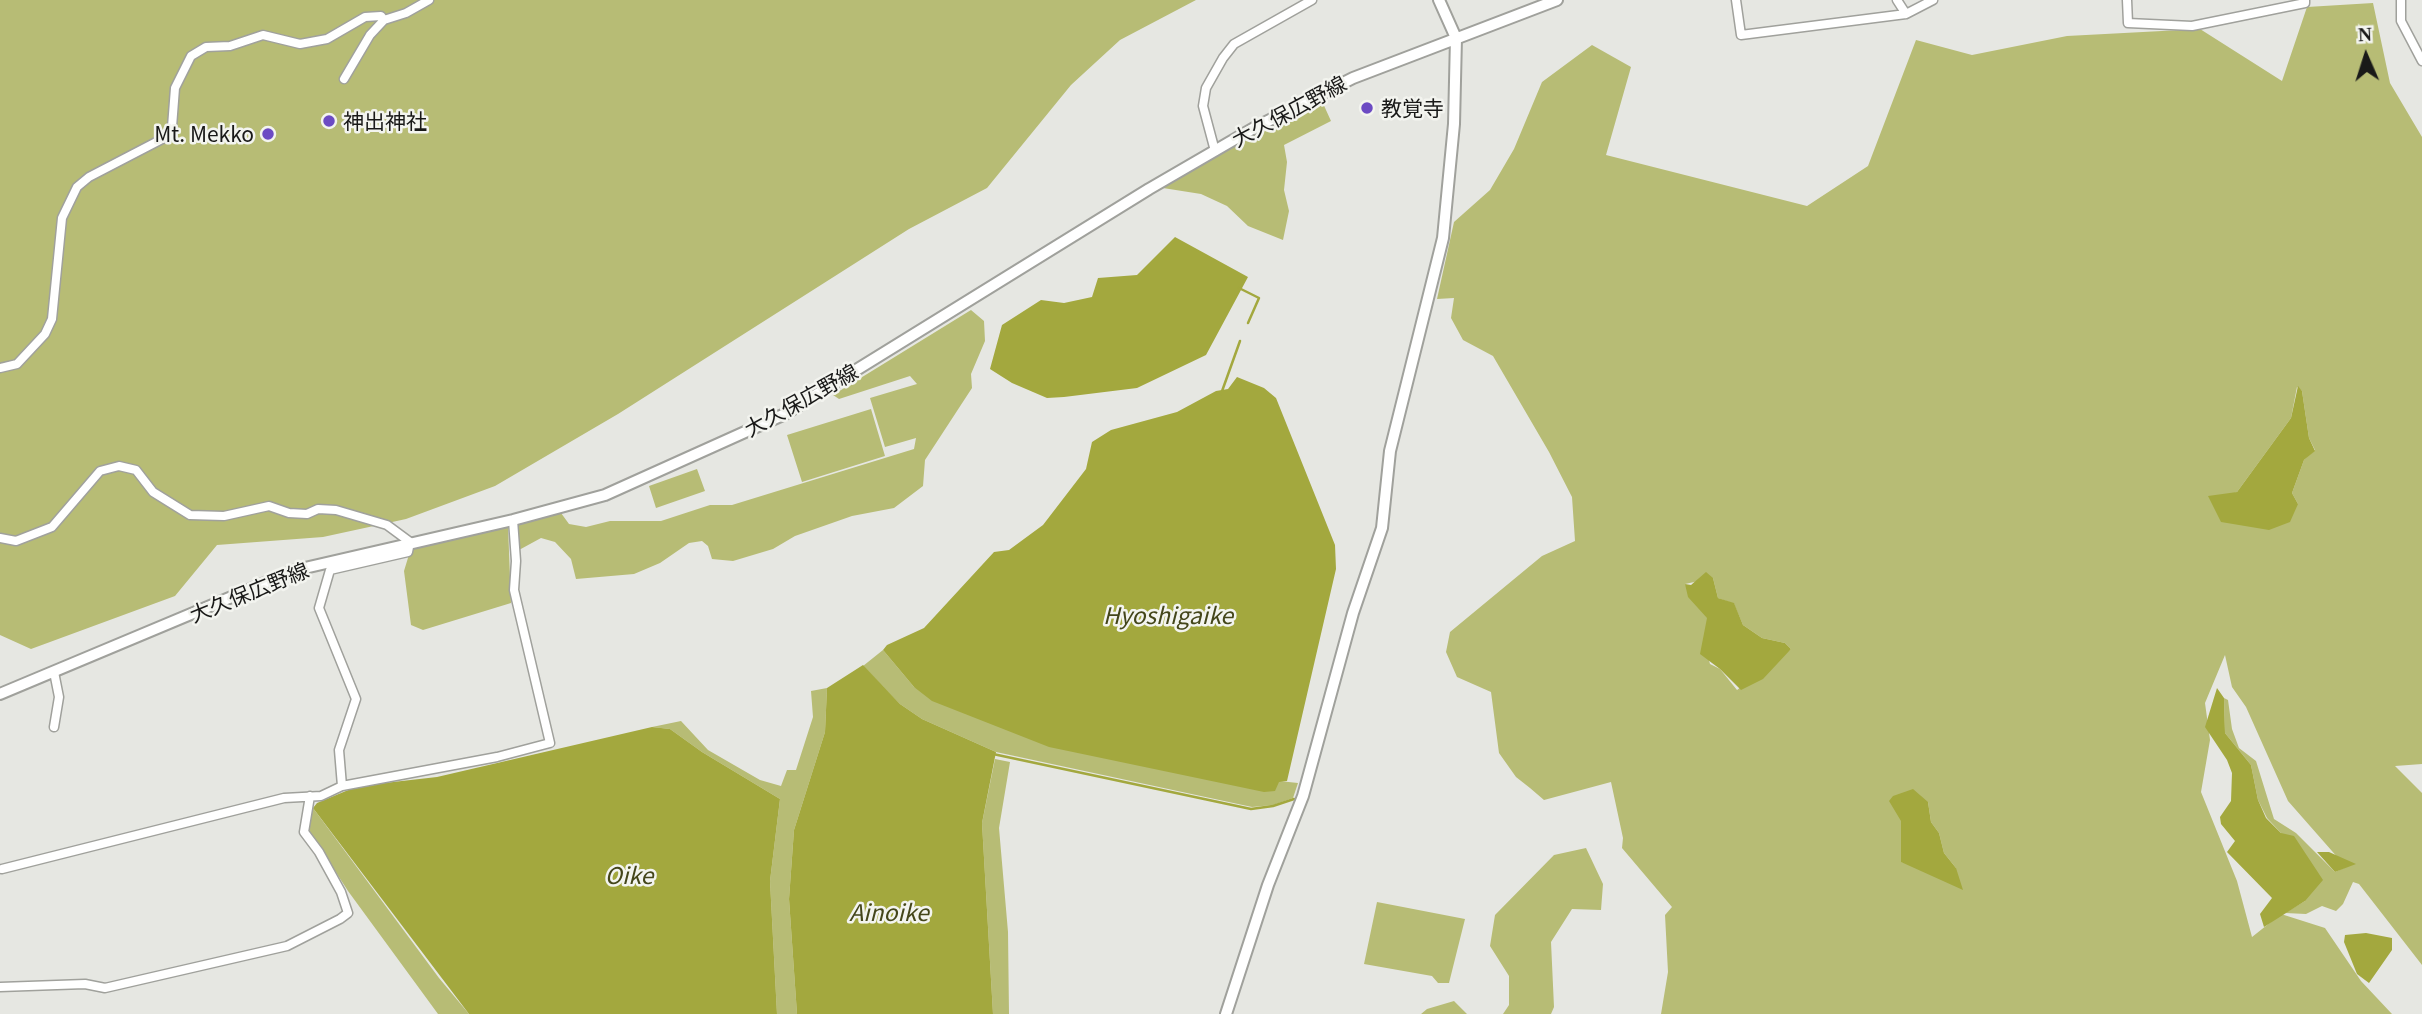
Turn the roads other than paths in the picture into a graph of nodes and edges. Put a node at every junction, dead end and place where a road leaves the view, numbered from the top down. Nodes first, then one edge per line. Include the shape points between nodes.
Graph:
1 (429, 0) edge
2 (1312, 0) edge
3 (1439, 0) edge
4 (1557, 0) edge
5 (1736, 0) edge
6 (1897, 0) edge
7 (1933, 0) edge
8 (2127, 0) edge
9 (2305, 0) edge
10 (2402, 0) edge
11 (1906, 14) junction
12 (384, 20) junction
13 (1456, 38) junction
14 (2422, 61) edge
15 (344, 79) dead end
16 (1215, 150) junction
17 (1, 368) edge
18 (513, 520) junction
19 (0, 538) edge
20 (410, 542) junction
21 (54, 672) junction
22 (0, 694) edge
23 (54, 727) dead end
24 (342, 786) junction
25 (310, 796) junction
26 (2, 869) dead end
27 (0, 987) edge
28 (1226, 1014) edge

1 - 12 street
2 - 16 street via 1234,44 1223,58 1206,88 1203,106
3 - 13 street
4 - 13 street, 大久保広野線
5 - 11 street via 1741,35
6 - 11 street
7 - 11 street
8 - 9 street via 2128,23 2192,26 2305,4
10 - 14 street via 2401,21
12 - 15 street
12 - 17 street via 365,17 327,39 300,44 263,35 230,46 206,47 191,56 175,88 172,127 164,138 77,187 62,218 52,318 45,334 17,364
13 - 16 street, 大久保広野線 via 1353,78
13 - 28 street via 1454,124 1443,238 1390,451 1382,528 1353,613 1303,796
16 - 18 street, 大久保広野線 via 785,414 605,495
18 - 20 street, 大久保広野線
18 - 24 street via 514,590 550,743
19 - 20 street via 16,541 52,527 100,471 119,466 136,470 153,492 190,515 224,516 269,506 289,513 336,510 387,525
20 - 21 street, 大久保広野線 via 296,570
20 - 24 street via 408,552 330,570 319,608 356,699 339,750
21 - 22 street, 大久保広野線
21 - 23 street via 59,697
24 - 25 street
25 - 26 street via 284,798
25 - 27 street via 304,832 341,892 348,913 340,919 287,946 105,988 85,984

